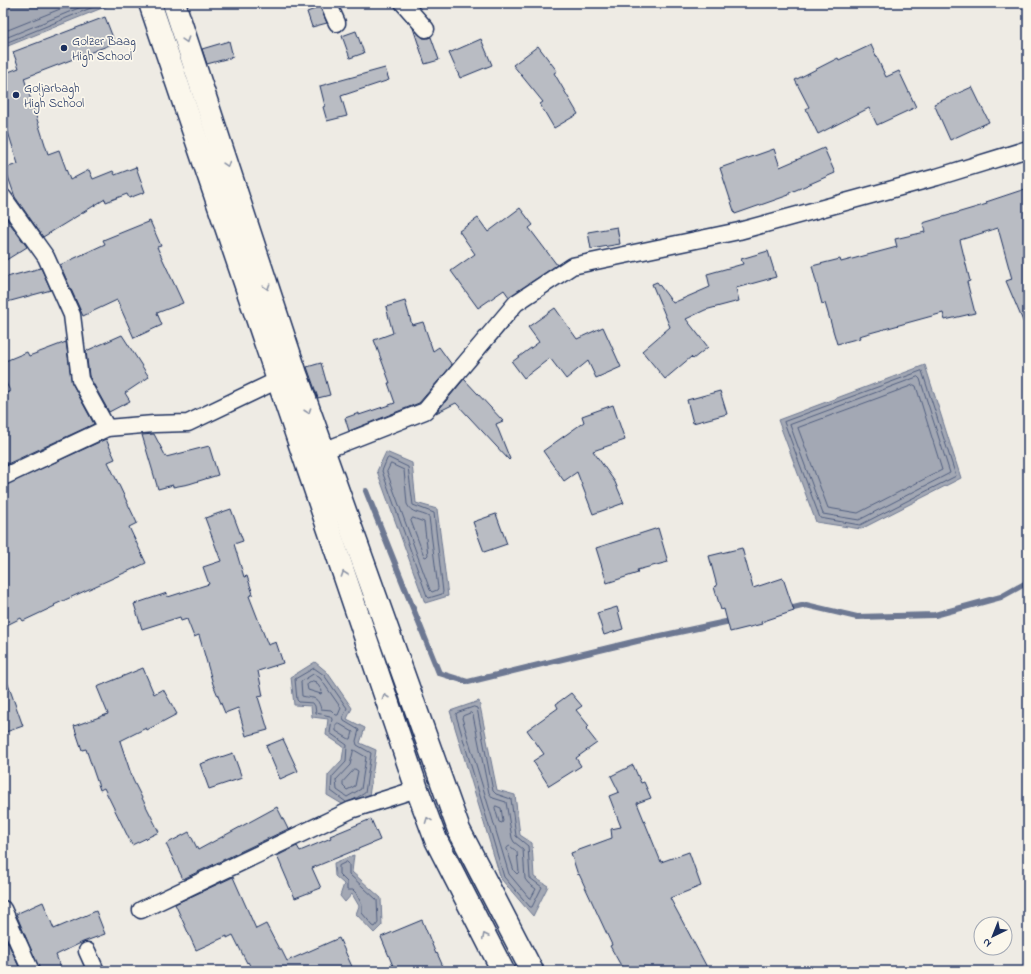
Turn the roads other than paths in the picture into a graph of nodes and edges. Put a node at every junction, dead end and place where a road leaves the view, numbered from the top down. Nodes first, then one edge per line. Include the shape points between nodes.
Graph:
1 (150, 3) edge
2 (174, 3) edge
3 (328, 3) edge
4 (404, 3) edge
5 (337, 23) dead end
6 (426, 29) dead end
7 (1028, 149) edge
8 (3, 197) edge
9 (278, 380) junction
10 (107, 428) junction
11 (322, 452) junction
12 (3, 477) edge
13 (416, 789) junction
14 (3, 909) edge
15 (141, 910) dead end
16 (87, 951) dead end
17 (31, 971) edge
18 (96, 971) edge
19 (503, 971) edge
20 (532, 971) edge

1 - 9 highway
2 -> 11 highway
3 - 5 street
4 - 6 street
7 - 11 street via 739,231 572,266 516,303 425,411
8 - 10 street via 46,258 72,315 80,379
9 - 10 street via 188,423
13 -> 9 highway
10 - 12 street
11 - 20 highway via 459,830
13 - 15 street via 351,810
19 -> 13 highway via 436,840
14 - 17 street
16 - 18 street

